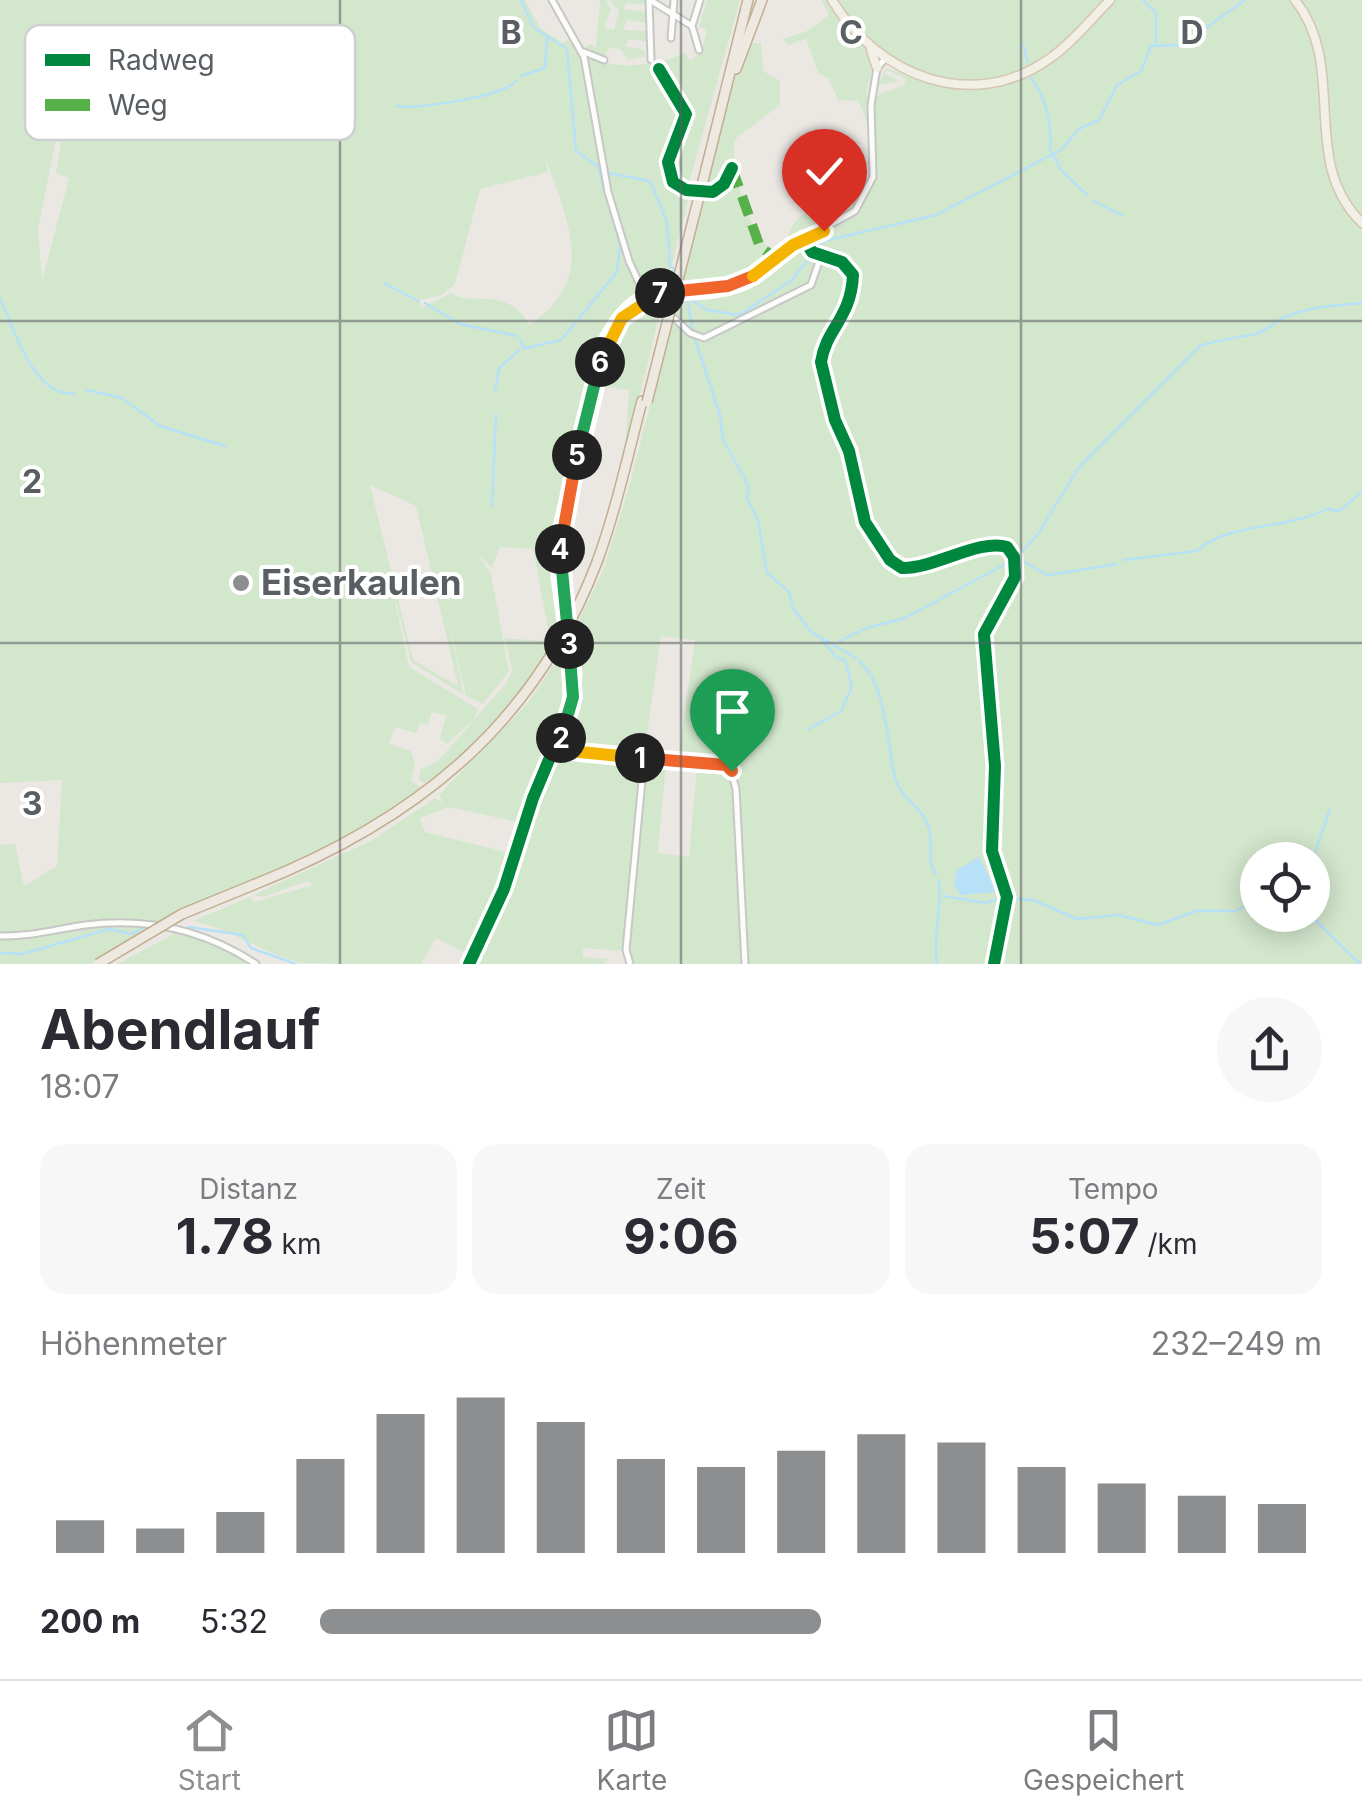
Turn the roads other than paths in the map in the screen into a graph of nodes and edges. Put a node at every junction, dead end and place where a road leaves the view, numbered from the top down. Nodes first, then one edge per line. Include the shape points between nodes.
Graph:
1 (552, 0) edge
2 (650, 0) edge
3 (674, 0) edge
4 (700, 0) edge
5 (745, 0) edge
6 (762, 0) edge
7 (832, 0) edge
8 (1110, 0) edge
9 (1294, 0) edge
10 (670, 14) junction
11 (692, 26) junction
12 (671, 38) dead end
13 (868, 46) junction
14 (699, 50) dead end
15 (582, 52) junction
16 (604, 60) dead end
17 (652, 60) dead end
18 (885, 60) junction
19 (877, 68) junction
20 (875, 80) junction
21 (722, 104) junction
22 (703, 169) junction
23 (1362, 223) edge
24 (804, 239) junction
25 (650, 299) junction
26 (556, 748) junction
27 (644, 758) junction
28 (257, 886) junction
29 (0, 936) edge
30 (98, 964) edge
31 (107, 964) edge
32 (256, 964) edge
33 (470, 964) edge
34 (630, 964) edge
35 (745, 964) edge

1 - 15 street
2 - 10 street
2 - 17 street
3 - 10 street
4 - 11 street
5 - 21 highway
5 - 22 highway
6 - 21 highway
7 - 13 main road
8 - 18 main road via 1049,59 1003,80 945,84
9 - 23 main road via 1318,45 1334,186
10 - 11 street
10 - 12 street
11 - 14 street
13 - 18 main road
13 - 19 main road
15 - 16 street
15 - 25 street via 601,165 629,260
18 - 19 street
18 - 20 street
19 - 20 street
20 - 24 street via 869,190 849,217
21 - 22 highway
22 - 28 highway, bridge via 645,401 589,581 558,643 474,752 402,811
24 - 25 street via 742,282 675,289
24 - 25 street via 820,256 811,286 722,332 694,336
25 - 26 street, bridge via 616,324 596,374 561,531 572,708
26 - 27 street
26 - 33 street
27 - 34 street
27 - 35 street via 732,769
28 - 30 highway, bridge via 171,920
28 - 31 highway, bridge
29 - 32 street via 155,924 226,943

